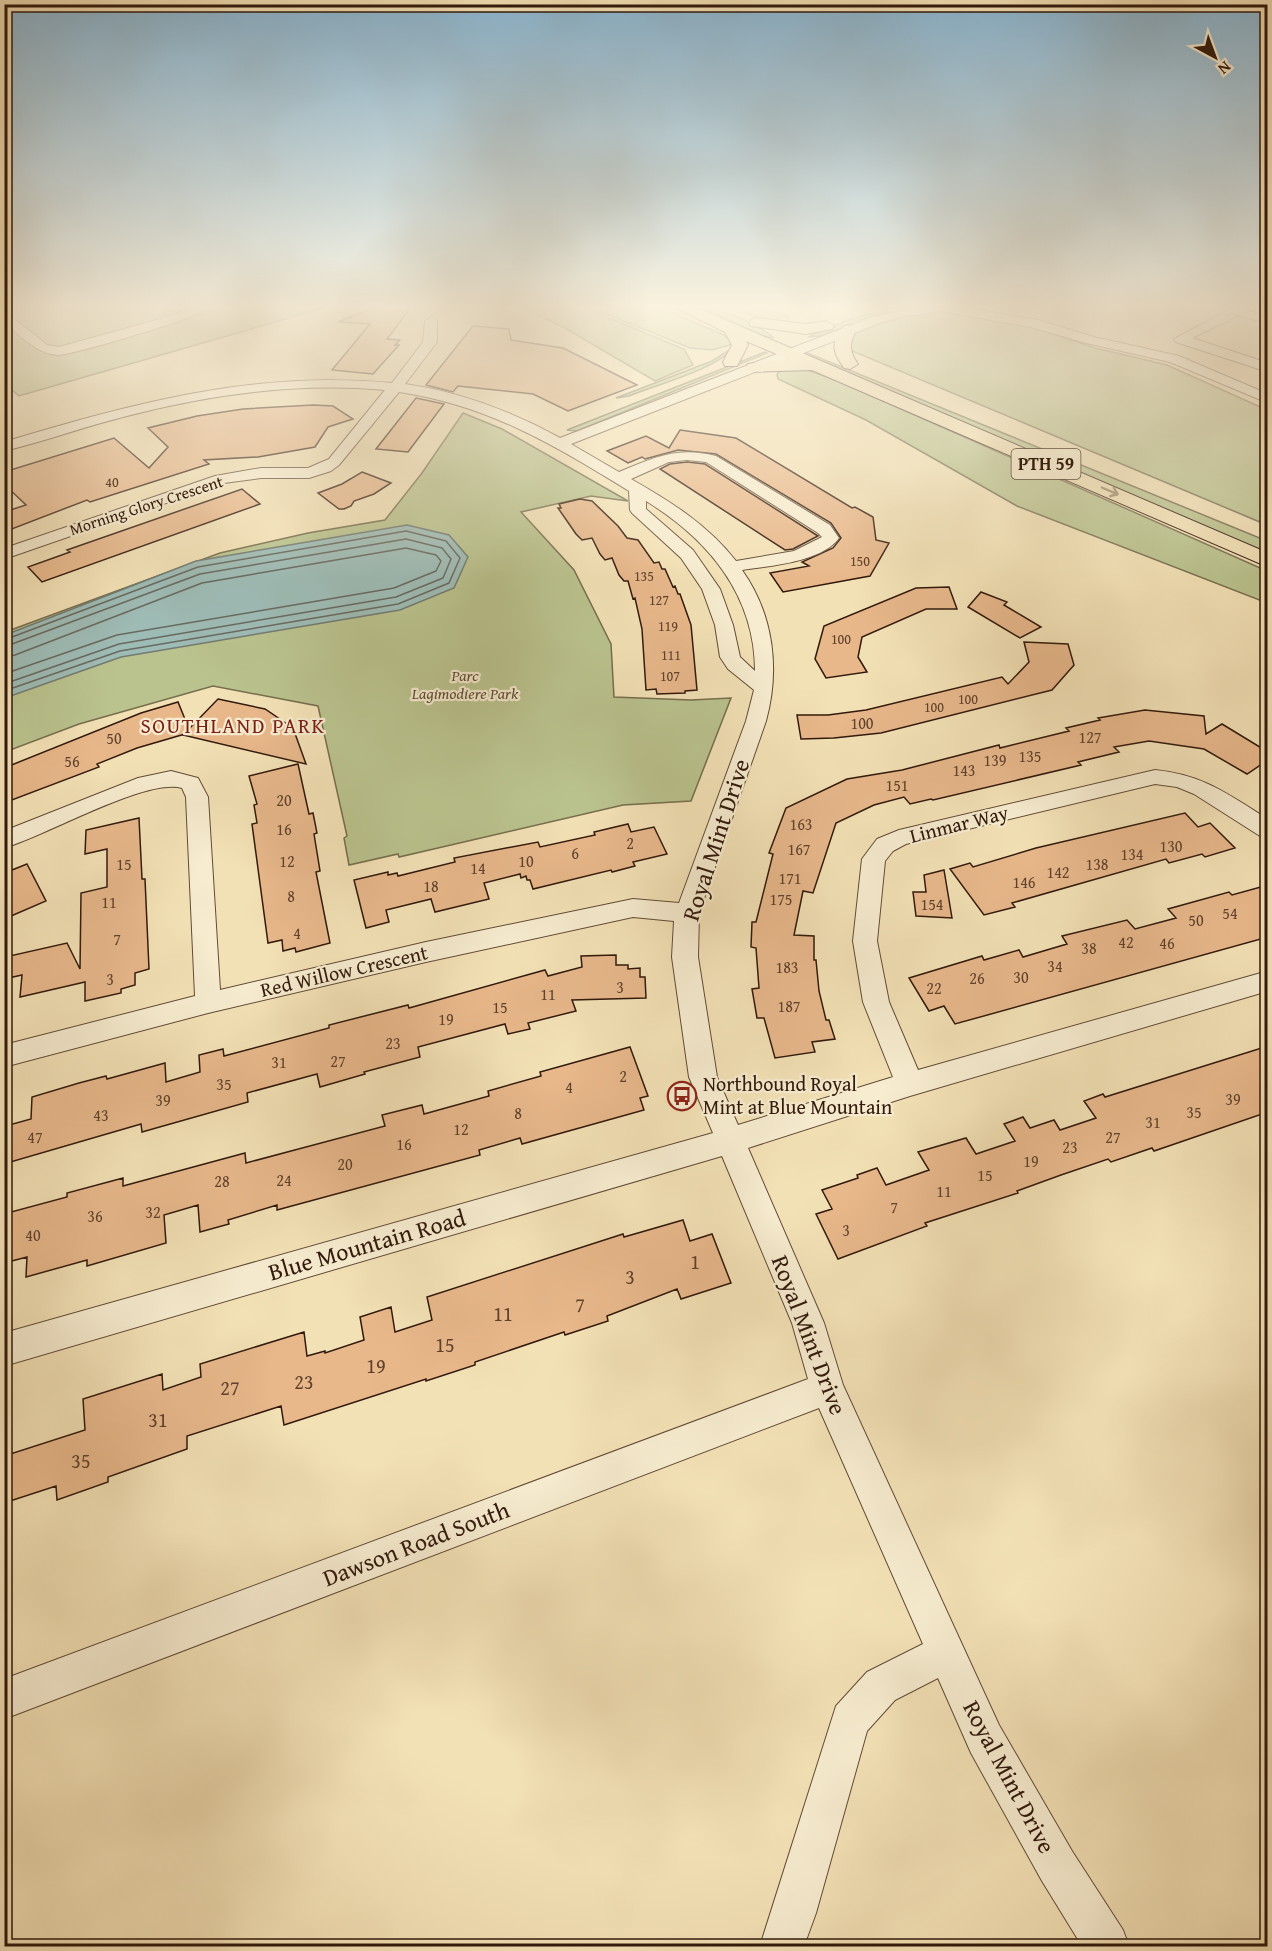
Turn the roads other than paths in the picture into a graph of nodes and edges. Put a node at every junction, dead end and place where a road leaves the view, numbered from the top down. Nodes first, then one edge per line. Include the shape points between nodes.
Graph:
1 (183, 397) edge
2 (259, 397) edge
3 (388, 397) edge
4 (447, 397) edge
5 (667, 397) edge
6 (890, 397) edge
7 (931, 397) edge
8 (1023, 435) dead end
9 (551, 436) junction
10 (4, 447) edge
11 (4, 459) edge
12 (628, 484) junction
13 (4, 551) edge
14 (1268, 561) edge
15 (733, 567) junction
16 (764, 688) junction
17 (1268, 830) edge
18 (4, 840) edge
19 (687, 913) junction
20 (1268, 981) edge
21 (208, 1003) junction
22 (4, 1056) edge
23 (910, 1084) junction
24 (729, 1141) junction
25 (4, 1350) edge
26 (827, 1388) junction
27 (946, 1653) junction
28 (4, 1700) edge
29 (782, 1947) edge
30 (1107, 1947) edge

1 - 10 street, Royal Mint Drive
2 - 11 street, Royal Mint Drive via 138,418
3 - 13 street, Morning Glory Crescent via 325,468 309,473 261,473 221,479
4 - 9 street, Royal Mint Drive
5 - 9 street
6 -> 14 main road, PTH 59
7 - 8 main road, PTH 59
9 - 12 street, Royal Mint Drive
12 - 15 street, Royal Mint Drive via 686,520
12 - 15 street via 668,458 696,454 711,459 824,529 831,538 811,551
12 - 16 street via 638,510 687,554 711,589 735,665
15 - 16 street, Royal Mint Drive via 757,619 764,649
16 - 19 street, Royal Mint Drive via 756,721
17 - 23 street, Linmar Way via 1202,789 1181,780 1155,777 899,838 885,845 874,859 865,941 876,1002
18 - 21 street via 138,785 171,778 190,783 197,797
19 - 21 street, Red Willow Crescent via 633,908
19 - 24 street, Royal Mint Drive via 685,957 699,1055
20 - 23 street
21 - 22 street, Red Willow Crescent
23 - 24 street
24 - 25 street, Blue Mountain Road
24 - 26 street, Royal Mint Drive via 808,1323
26 - 27 street, Royal Mint Drive
26 - 28 street, Dawson Road South
27 - 29 street via 881,1686 850,1720
27 - 30 street, Royal Mint Drive via 985,1739 1056,1866

